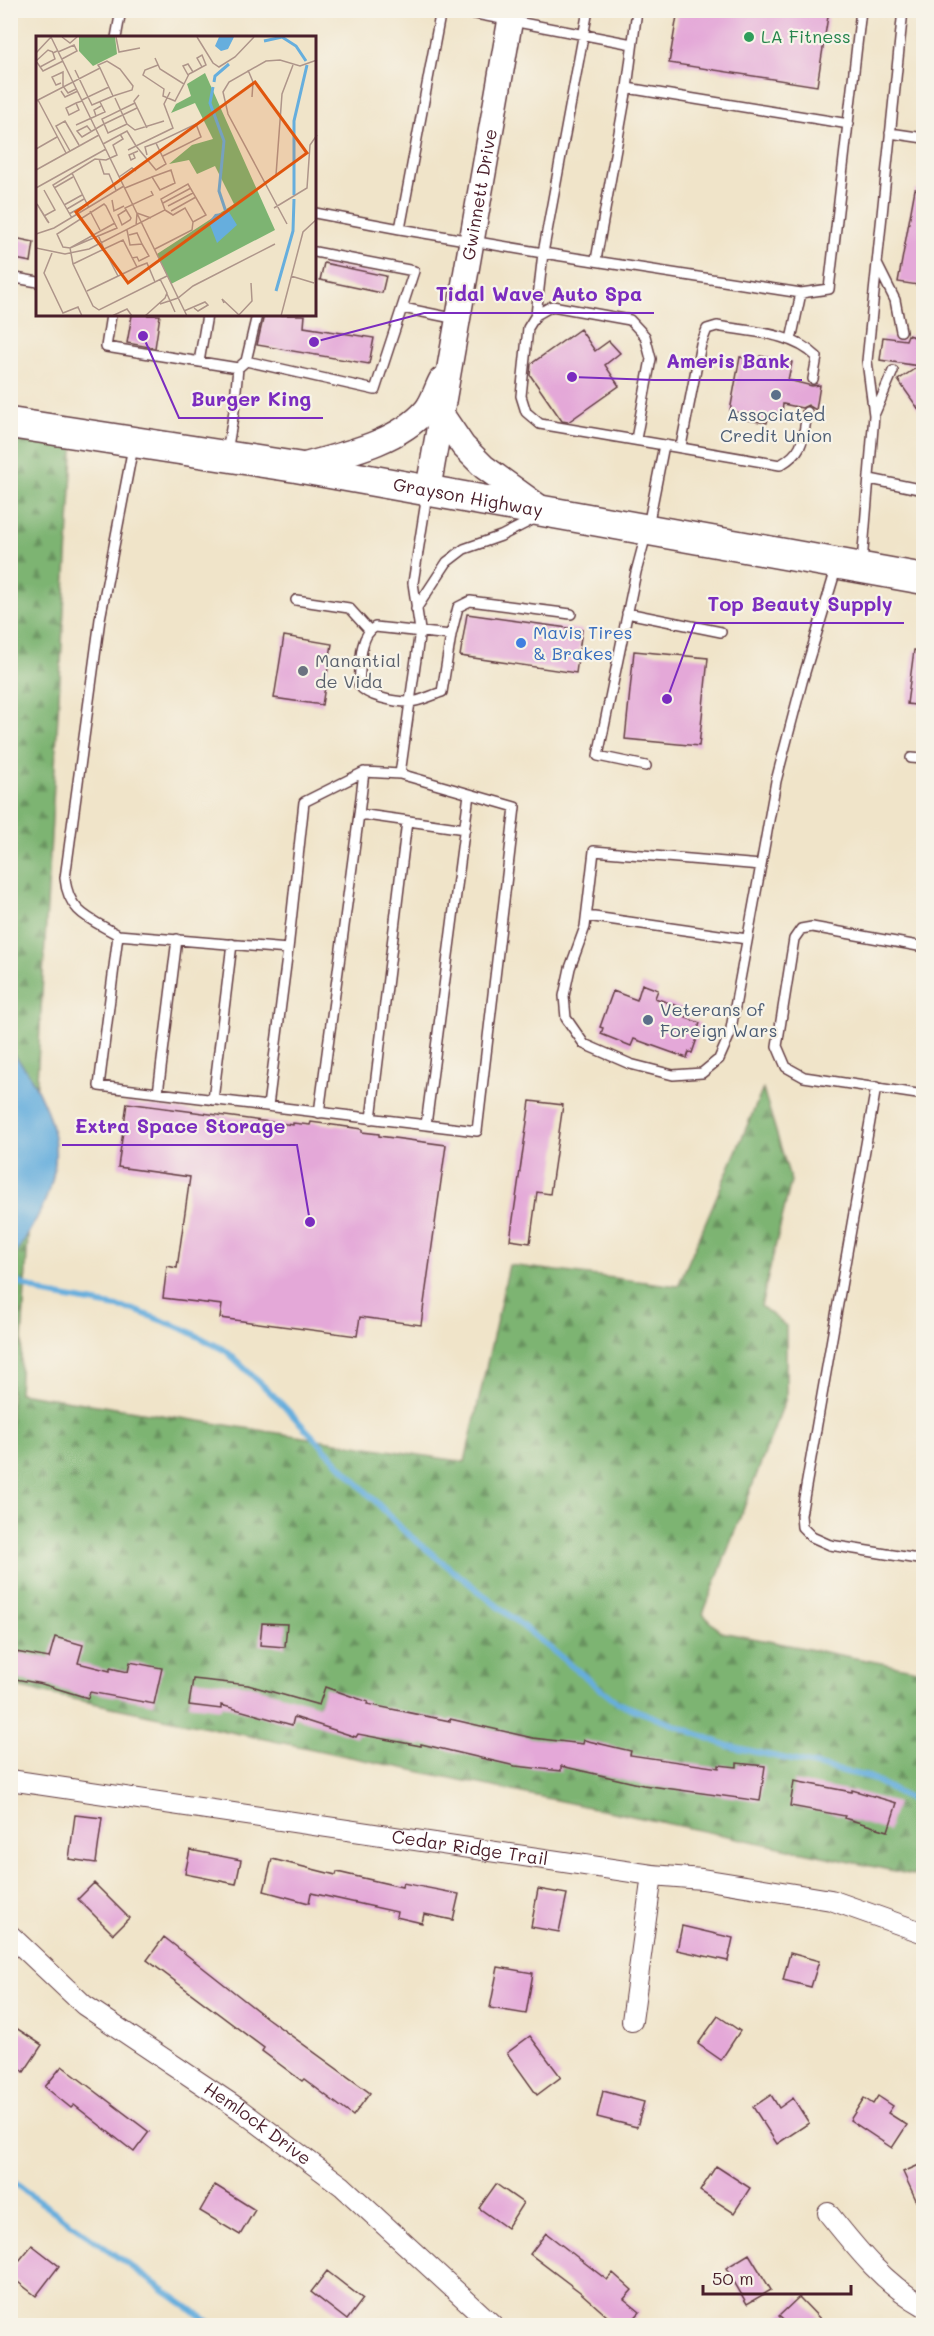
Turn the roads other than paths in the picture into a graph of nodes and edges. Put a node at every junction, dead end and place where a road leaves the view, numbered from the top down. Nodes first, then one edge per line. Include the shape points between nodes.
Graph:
1 (121, 10) edge
2 (441, 10) edge
3 (454, 10) edge
4 (588, 10) edge
5 (637, 10) edge
6 (861, 10) edge
7 (903, 10) edge
8 (511, 16) edge
9 (584, 35) junction
10 (116, 36) edge
11 (632, 44) junction
12 (627, 88) junction
13 (849, 124) junction
14 (890, 133) junction
15 (924, 138) edge
16 (316, 213) edge
17 (400, 229) junction
18 (472, 242) junction
19 (316, 252) edge
20 (543, 253) junction
21 (596, 261) junction
22 (877, 264) junction
23 (10, 277) edge
24 (36, 282) edge
25 (801, 293) junction
26 (403, 309) junction
27 (536, 315) junction
28 (111, 316) edge
29 (207, 316) edge
30 (257, 316) edge
31 (459, 319) junction
32 (901, 331) dead end
33 (791, 340) junction
34 (453, 357) junction
35 (246, 361) junction
36 (199, 362) junction
37 (238, 368) junction
38 (892, 371) dead end
39 (813, 379) dead end
40 (807, 412) dead end
41 (442, 415) junction
42 (874, 415) junction
43 (10, 423) edge
44 (636, 439) junction
45 (135, 441) junction
46 (664, 445) junction
47 (681, 446) junction
48 (227, 455) junction
49 (296, 467) junction
50 (870, 479) junction
51 (428, 490) junction
52 (924, 490) edge
53 (546, 513) junction
54 (648, 531) junction
55 (850, 566) junction
56 (924, 579) edge
57 (296, 600) dead end
58 (416, 609) junction
59 (627, 613) junction
60 (571, 614) dead end
61 (369, 630) junction
62 (420, 630) junction
63 (721, 632) dead end
64 (451, 635) junction
65 (410, 702) junction
66 (911, 758) dead end
67 (924, 759) edge
68 (646, 766) dead end
69 (364, 772) junction
70 (400, 774) junction
71 (469, 794) junction
72 (359, 814) junction
73 (407, 821) junction
74 (465, 829) junction
75 (761, 865) junction
76 (586, 916) junction
77 (118, 935) junction
78 (177, 939) junction
79 (747, 939) junction
80 (232, 944) junction
81 (924, 946) edge
82 (288, 949) junction
83 (876, 1087) junction
84 (158, 1093) junction
85 (924, 1095) edge
86 (213, 1100) junction
87 (268, 1106) junction
88 (320, 1113) junction
89 (371, 1119) junction
90 (426, 1125) junction
91 (924, 1560) edge
92 (11, 1781) edge
93 (652, 1875) junction
94 (924, 1933) edge
95 (10, 1935) edge
96 (632, 2021) dead end
97 (828, 2213) dead end
98 (924, 2306) edge
99 (494, 2325) edge

1 - 10 lane
2 - 17 lane
3 - 8 lane
4 - 9 lane
5 - 11 lane
6 - 13 lane
7 - 14 lane
8 - 9 lane
8 - 18 street, Gwinnett Drive
9 - 11 lane
9 - 20 lane
11 - 12 lane
12 - 13 lane
12 - 21 lane
13 - 25 lane via 829,289
14 - 15 lane
14 - 22 lane
16 - 17 lane
17 - 18 lane
18 - 20 lane
18 - 31 street, Gwinnett Drive
19 - 26 lane via 414,271
20 - 21 lane
20 - 27 lane
21 - 25 lane
22 - 32 lane via 895,300
22 - 42 lane via 867,361
23 - 24 lane
25 - 33 lane
26 - 31 lane
26 - 35 lane via 375,390
27 - 44 lane via 528,328 521,396 526,412 540,424
27 - 44 lane via 552,306 630,320 645,336 651,358
28 - 36 lane via 106,347
29 - 36 lane
30 - 35 lane
31 - 34 street, Gwinnett Drive
33 - 39 lane via 806,346 817,357
33 - 47 lane via 717,326 707,329
34 - 41 street, Gwinnett Drive
34 - 49 street via 427,409 404,428 364,448
35 - 37 lane
36 - 37 lane
37 - 48 lane
38 - 42 lane
40 - 47 lane via 802,444 793,458 780,465
41 - 51 street, Gwinnett Drive
41 - 53 street via 463,446 484,467
42 - 50 lane
43 - 45 main road, Grayson Highway
44 - 46 lane
45 - 48 main road, Grayson Highway
45 - 77 lane via 100,619 65,878 77,911
46 - 47 lane
46 - 54 lane
48 - 49 main road, Grayson Highway
49 - 51 main road, Grayson Highway
50 - 52 lane
50 - 55 lane
51 - 53 main road, Grayson Highway
51 - 58 lane via 413,583
53 - 54 main road, Grayson Highway
53 - 58 lane via 464,549 447,562
54 - 55 main road, Grayson Highway
54 - 59 lane
55 - 56 main road, Grayson Highway
55 - 75 lane via 802,682 776,781
57 - 61 lane via 349,608
58 - 62 lane
59 - 63 lane
59 - 68 lane via 598,756
60 - 64 lane via 470,601 458,607
61 - 62 lane
61 - 65 lane via 364,639 359,685 372,696
62 - 64 lane
62 - 65 lane
64 - 65 lane via 442,692
65 - 70 lane
66 - 67 lane
69 - 70 lane
69 - 72 lane
69 - 82 lane via 304,802
70 - 71 lane
71 - 74 lane
71 - 90 lane via 515,807 477,1131
72 - 73 lane
72 - 88 lane
73 - 74 lane
73 - 89 lane
74 - 90 lane
75 - 76 lane via 594,851
75 - 79 lane
76 - 79 lane
76 - 79 lane via 564,996 566,1018 584,1044 630,1064 673,1075 702,1073 719,1059 730,1034
77 - 78 lane
77 - 84 lane via 99,1086
78 - 80 lane
78 - 84 lane
80 - 82 lane
80 - 86 lane
81 - 83 lane via 812,927 801,929 794,939 777,1046 786,1067 804,1077
82 - 87 lane
83 - 85 lane
83 - 91 lane via 802,1527 812,1537 830,1545
84 - 86 lane
86 - 87 lane
87 - 88 lane
88 - 89 lane
89 - 90 lane
92 - 93 street, Cedar Ridge Trail
93 - 94 street, Cedar Ridge Trail via 831,1900
93 - 96 street
95 - 99 street, Hemlock Drive via 84,2005 239,2109 342,2186
97 - 98 street via 859,2252 888,2280

